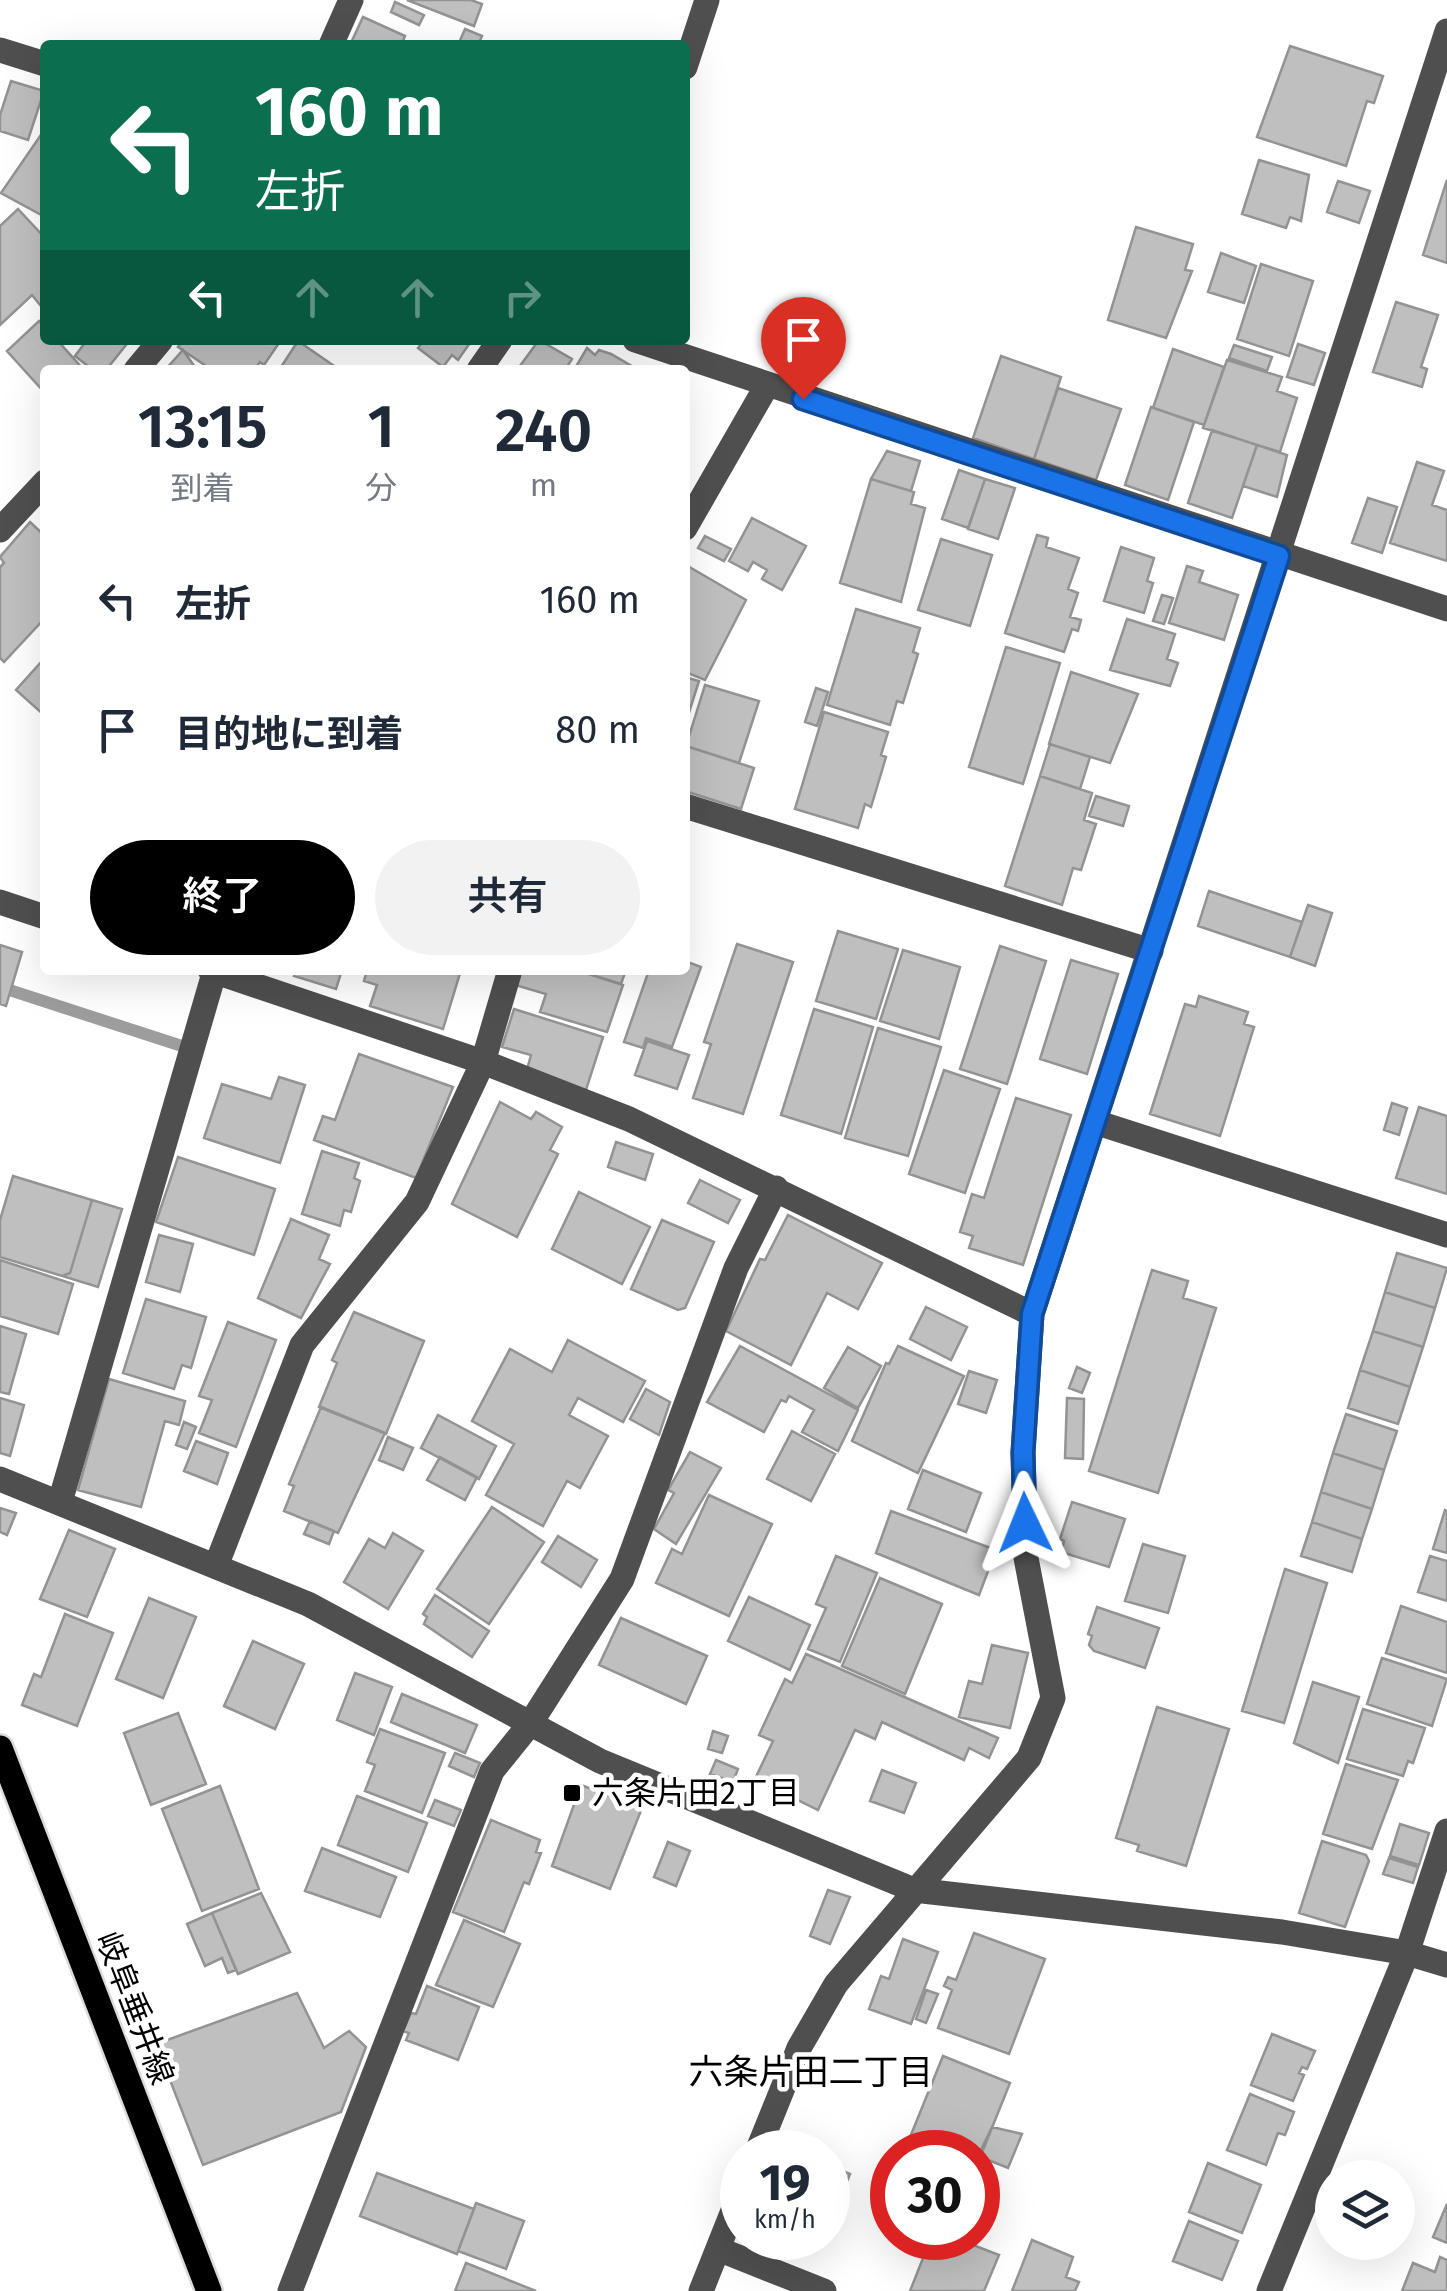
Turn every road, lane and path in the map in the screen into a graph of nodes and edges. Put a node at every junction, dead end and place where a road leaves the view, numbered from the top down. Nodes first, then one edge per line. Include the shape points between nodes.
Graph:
1 (350, 0) edge
2 (708, 0) edge
3 (1447, 32) edge
4 (333, 40) edge
5 (0, 50) edge
6 (690, 52) edge
7 (40, 62) edge
8 (157, 345) edge
9 (649, 345) edge
10 (140, 365) edge
11 (766, 387) junction
12 (40, 487) edge
13 (690, 519) edge
14 (0, 530) edge
15 (1279, 556) junction
16 (1447, 609) edge
17 (690, 808) edge
18 (0, 902) edge
19 (40, 915) edge
20 (1151, 951) junction
21 (212, 975) edge
22 (228, 975) edge
23 (509, 975) edge
24 (483, 1062) junction
25 (1096, 1122) junction
26 (776, 1188) junction
27 (1447, 1235) edge
28 (1032, 1314) junction
29 (0, 1480) edge
30 (60, 1502) junction
31 (216, 1566) junction
32 (530, 1724) junction
33 (0, 1748) edge
34 (1447, 1831) edge
35 (914, 1890) junction
36 (1407, 1953) junction
37 (1447, 1965) edge
38 (766, 2130) edge
39 (720, 2243) edge
40 (718, 2248) junction
41 (209, 2291) edge
42 (290, 2291) edge
43 (701, 2291) edge
44 (824, 2291) edge
45 (1270, 2291) edge

1 - 4 street
2 - 6 street
3 - 15 street
5 - 7 street
8 - 10 street
9 - 11 street
11 - 13 street
11 - 15 street
12 - 14 street
15 - 16 street
15 - 20 street
17 - 20 street
18 - 19 street
20 - 25 street
21 - 30 street
22 - 24 street
23 - 24 street
24 - 26 street via 629,1119
24 - 31 street via 417,1202 302,1345
25 - 27 street
25 - 28 street
26 - 28 street
26 - 32 street via 736,1268 622,1579
28 - 35 street via 1023,1452 1026,1558 1053,1698 1029,1758
29 - 30 street
30 - 31 street
31 - 32 street via 308,1604
32 - 35 street via 600,1761
32 - 42 street via 492,1771
33 - 41 main road, 岐阜垂井線
34 - 36 street
35 - 36 street
35 - 38 street via 836,1984 799,2048
36 - 37 street
36 - 45 street
39 - 40 street
40 - 43 street
40 - 44 street

